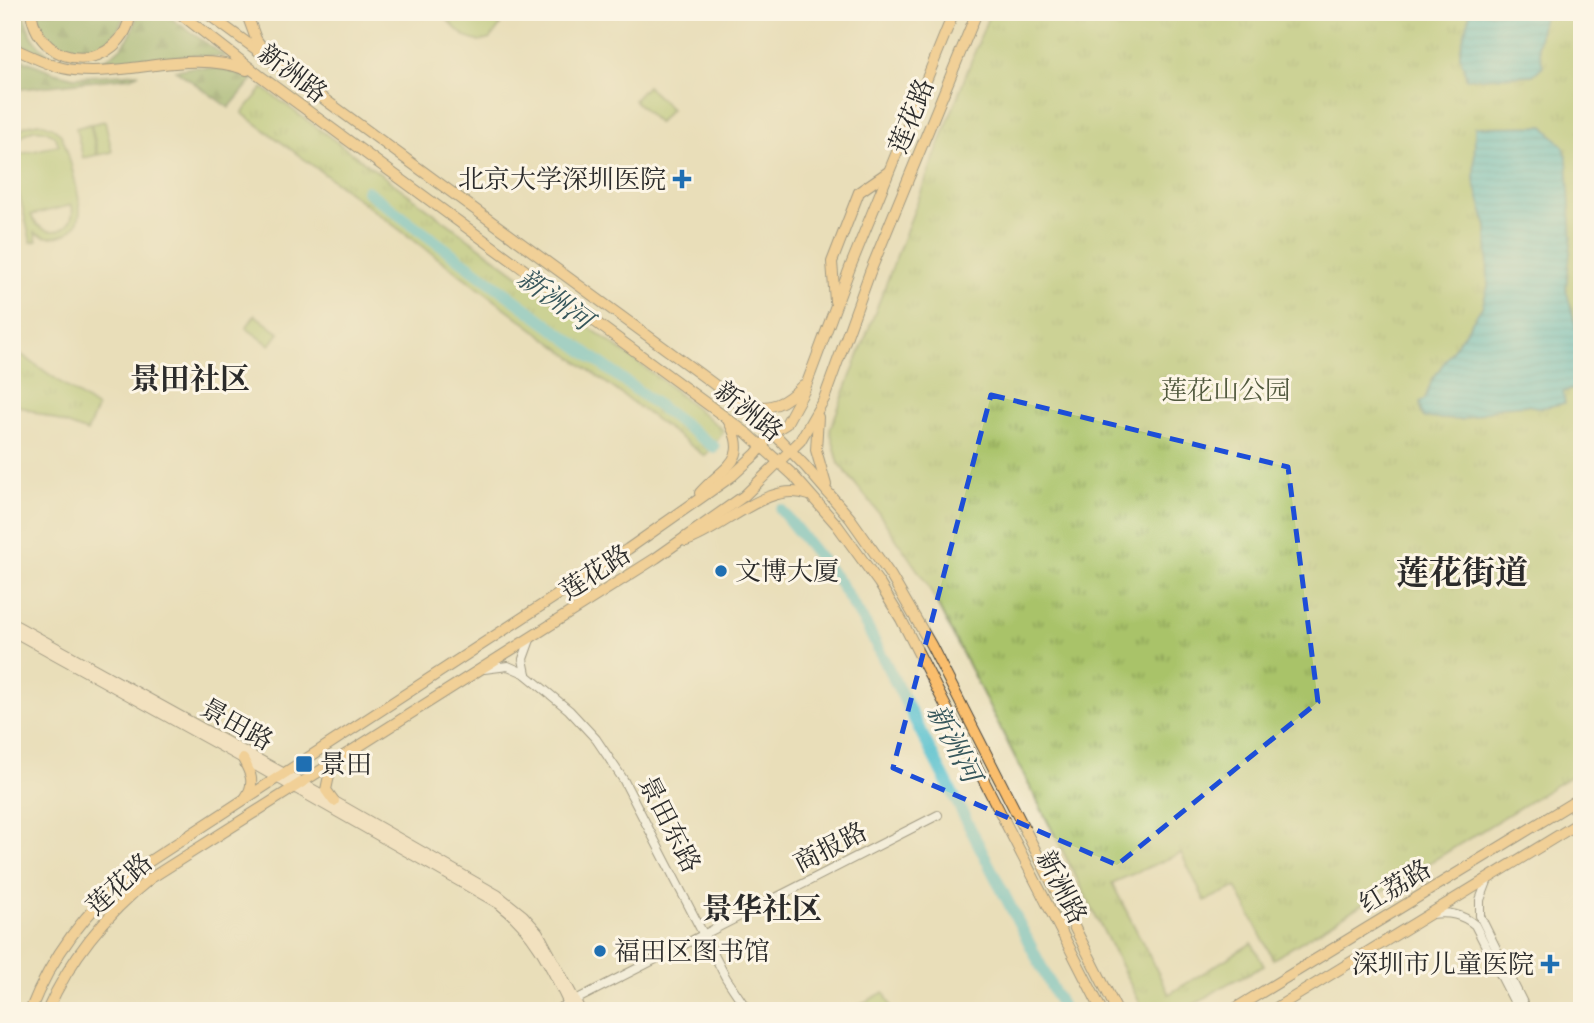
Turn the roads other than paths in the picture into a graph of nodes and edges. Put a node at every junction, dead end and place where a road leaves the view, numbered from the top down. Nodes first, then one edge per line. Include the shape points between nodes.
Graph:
1 (31, 12) edge
2 (131, 12) edge
3 (178, 12) edge
4 (205, 12) edge
5 (247, 12) edge
6 (954, 12) edge
7 (977, 12) edge
8 (12, 48) edge
9 (277, 66) junction
10 (259, 75) junction
11 (889, 171) junction
12 (835, 307) junction
13 (808, 380) junction
14 (824, 399) junction
15 (738, 402) junction
16 (726, 417) junction
17 (773, 432) junction
18 (762, 446) junction
19 (790, 450) junction
20 (779, 462) junction
21 (829, 491) junction
22 (816, 500) junction
23 (691, 505) junction
24 (676, 544) junction
25 (12, 623) edge
26 (12, 631) edge
27 (531, 637) junction
28 (480, 671) junction
29 (528, 676) junction
30 (243, 759) junction
31 (331, 766) junction
32 (280, 776) junction
33 (299, 786) junction
34 (1582, 797) edge
35 (245, 799) junction
36 (334, 801) junction
37 (938, 815) dead end
38 (1582, 821) edge
39 (1488, 879) junction
40 (1429, 914) junction
41 (703, 935) junction
42 (572, 1005) edge
43 (30, 1011) edge
44 (47, 1011) edge
45 (554, 1011) edge
46 (581, 1011) edge
47 (748, 1011) edge
48 (1102, 1011) edge
49 (1117, 1011) edge
50 (1231, 1011) edge
51 (1271, 1011) edge
52 (1519, 1011) edge
53 (1527, 1011) edge

1 - 2 main road via 46,45 78,58 99,55 117,43
3 - 10 main road, 新洲路
4 - 9 main road, 新洲路
5 - 9 main road via 256,39
6 - 11 main road, 莲花路
7 - 14 main road, 莲花路 via 870,272
8 - 10 main road via 75,70 204,61
9 - 15 main road, 新洲路
10 - 16 main road, 新洲路
11 - 12 main road, 莲花路
11 - 12 main road via 859,192 832,262
12 - 13 main road, 莲花路
13 - 15 main road via 791,398 775,406
13 - 17 main road, 莲花路 via 786,424
14 - 19 main road, 莲花路 via 807,431
14 - 21 main road via 816,436 819,465
15 - 17 main road, 新洲路
16 - 18 main road, 新洲路
16 - 23 main road via 736,442 735,460
17 - 18 main road, 莲花路
17 - 19 main road, 新洲路
18 - 20 main road, 新洲路
18 - 23 main road, 莲花路
19 - 20 main road, 莲花路
19 - 21 main road, 新洲路
20 - 22 main road, 新洲路
20 - 24 main road, 莲花路 via 737,501
21 - 49 main road, 新洲路 via 913,612
22 - 24 main road via 799,491 779,492 702,535
22 - 48 main road, 新洲路 via 901,620
23 - 32 main road, 莲花路
24 - 27 main road, 莲花路
25 - 32 main road, 景田路
26 - 30 main road, 景田路
27 - 28 main road, 莲花路
27 - 29 street via 523,662
28 - 29 street, 景田东路 via 508,666
28 - 31 main road, 莲花路
29 - 41 street, 景田东路 via 576,717 616,766
30 - 32 main road, 景田路
30 - 35 main road via 252,782
31 - 33 main road, 莲花路
31 - 36 main road via 326,787
32 - 33 main road, 景田路
32 - 35 main road, 莲花路
33 - 36 main road, 景田路
33 - 42 main road, 景田路 via 499,904 530,933
33 - 44 main road, 莲花路 via 133,894 82,951
34 - 50 main road, 红荔路
35 - 43 main road, 莲花路 via 150,860 102,899 61,950
36 - 42 main road, 景田路 via 515,908 545,942
37 - 41 street, 商报路
38 - 39 main road, 红荔路
39 - 40 main road, 红荔路
39 - 53 street via 1480,916
40 - 51 main road, 红荔路
40 - 52 street via 1454,913 1475,925
41 - 42 street, 商报路
41 - 47 street, 景田东路
42 - 45 street, 商报路
42 - 46 main road, 景田路

